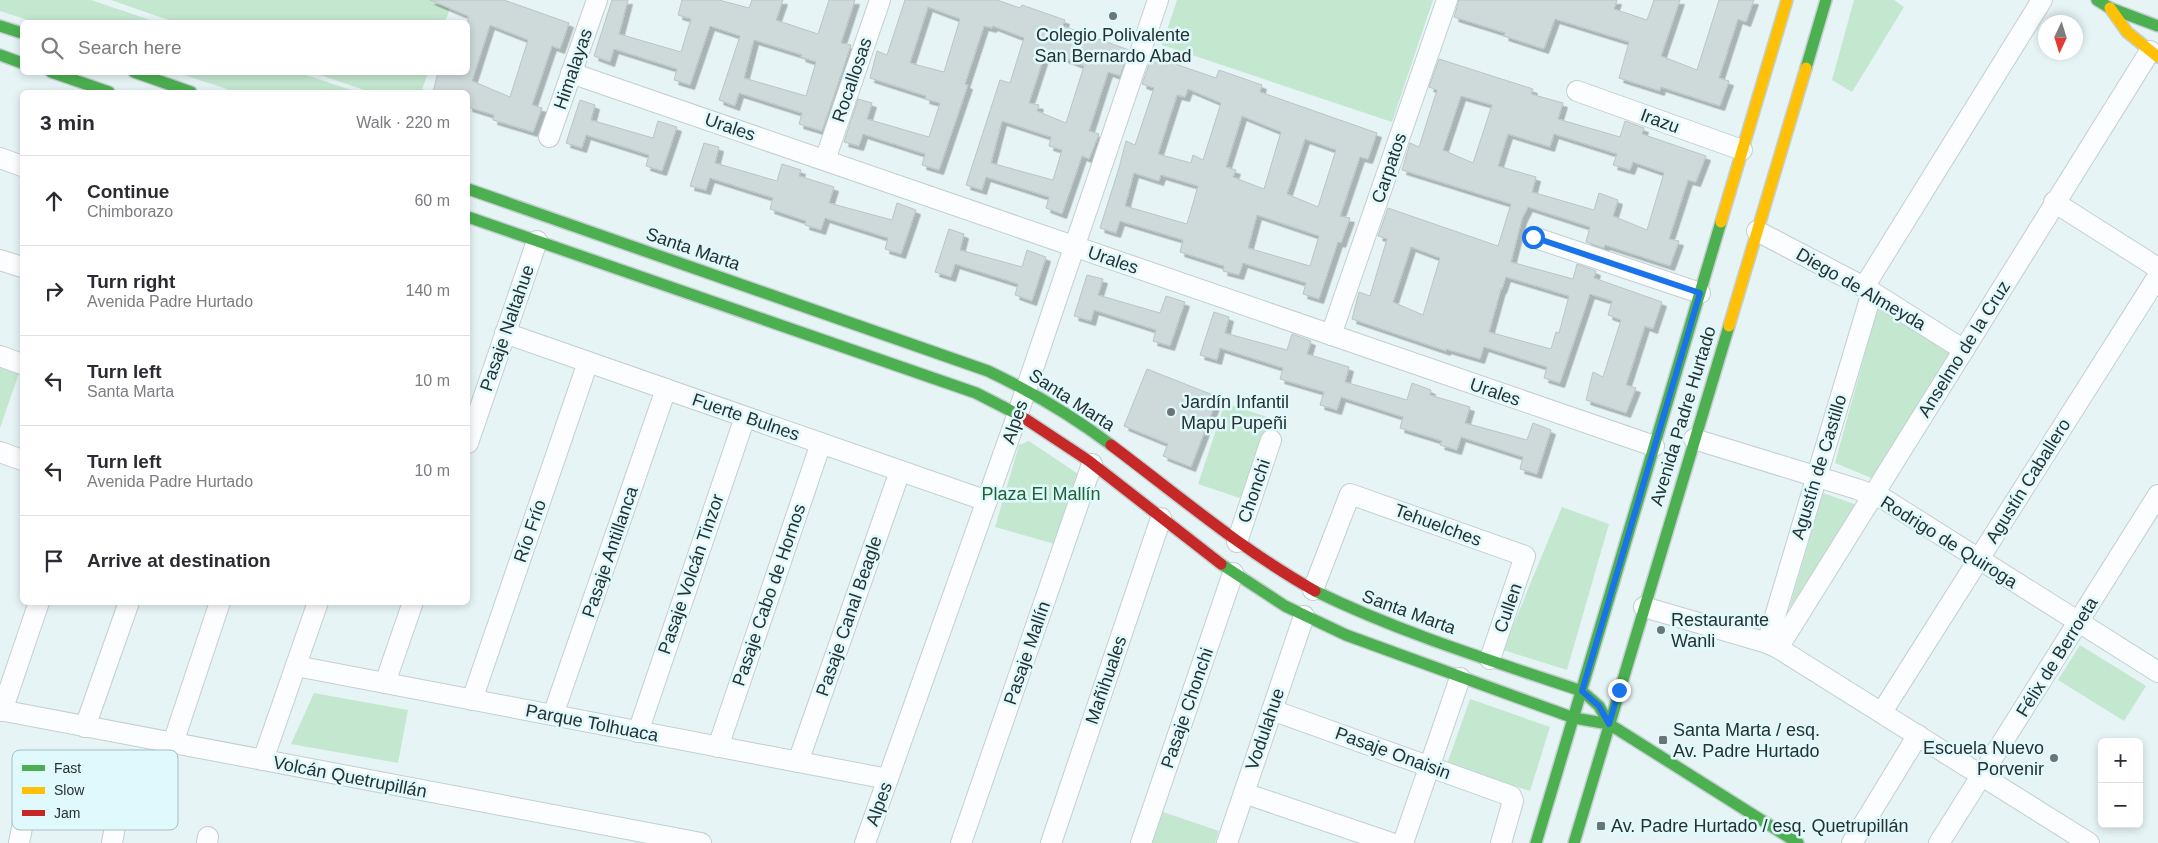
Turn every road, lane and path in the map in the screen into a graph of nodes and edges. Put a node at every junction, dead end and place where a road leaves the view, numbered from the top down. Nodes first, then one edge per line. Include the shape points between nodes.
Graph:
1 (597, 0) edge
2 (880, 0) edge
3 (1158, 0) edge
4 (1447, 0) edge
5 (1787, 0) edge
6 (1826, 0) edge
7 (2042, 0) edge
8 (2097, 0) edge
9 (2110, 8) junction
10 (0, 26) edge
11 (2158, 26) edge
12 (20, 32) edge
13 (2154, 54) edge
14 (0, 55) edge
15 (20, 62) edge
16 (571, 73) junction
17 (60, 75) edge
18 (143, 75) edge
19 (103, 90) edge
20 (185, 90) edge
21 (1577, 91) dead end
22 (549, 137) dead end
23 (1742, 150) junction
24 (0, 158) edge
25 (825, 160) junction
26 (20, 165) edge
27 (470, 190) edge
28 (2054, 202) junction
29 (470, 218) edge
30 (1757, 231) junction
31 (1533, 237) dead end
32 (537, 241) junction
33 (1074, 246) junction
34 (0, 260) edge
35 (20, 266) edge
36 (2158, 268) edge
37 (2158, 276) edge
38 (1868, 290) junction
39 (1700, 293) junction
40 (506, 333) junction
41 (1331, 335) junction
42 (1964, 350) junction
43 (0, 356) edge
44 (588, 362) junction
45 (20, 363) edge
46 (666, 389) junction
47 (1026, 389) junction
48 (1018, 413) junction
49 (745, 417) junction
50 (470, 437) edge
51 (1694, 439) junction
52 (1271, 440) dead end
53 (821, 443) junction
54 (1654, 446) junction
55 (0, 454) edge
56 (20, 459) edge
57 (1092, 464) junction
58 (900, 471) junction
59 (1816, 476) junction
60 (1873, 495) junction
61 (2158, 495) edge
62 (987, 501) junction
63 (1162, 518) junction
64 (1237, 542) junction
65 (1526, 556) joint
66 (1978, 560) junction
67 (1233, 573) junction
68 (1313, 590) junction
69 (38, 605) edge
70 (128, 605) edge
71 (219, 605) edge
72 (317, 605) edge
73 (412, 605) edge
74 (1644, 607) junction
75 (1304, 616) junction
76 (2078, 622) junction
77 (1772, 645) junction
78 (1490, 659) junction
79 (296, 666) junction
80 (2158, 672) edge
81 (1460, 678) junction
82 (385, 683) junction
83 (1582, 691) junction
84 (472, 700) junction
85 (1272, 710) junction
86 (1, 711) edge
87 (1882, 712) junction
88 (553, 716) junction
89 (1574, 718) junction
90 (1609, 724) junction
91 (85, 726) junction
92 (638, 732) junction
93 (1918, 735) junction
94 (173, 743) junction
95 (718, 747) junction
96 (263, 760) junction
97 (798, 762) junction
98 (1430, 766) junction
99 (1982, 775) junction
100 (888, 779) junction
101 (1244, 793) junction
102 (22, 830) edge
103 (114, 830) edge
104 (19, 843) edge
105 (112, 843) edge
106 (701, 843) edge
107 (866, 843) edge
108 (961, 843) edge
109 (1051, 843) edge
110 (1141, 843) edge
111 (1226, 843) edge
112 (1390, 843) edge
113 (1403, 843) edge
114 (1500, 843) edge
115 (1536, 843) edge
116 (1574, 843) edge
117 (1798, 843) edge
118 (1852, 843) edge
119 (1939, 843) edge
120 (2089, 843) edge

1 - 16 street, Himalayas
2 - 25 street, Rocallosas
3 - 33 street, Alpes
4 - 41 street, Carpatos
5 - 23 street, Avenida Padre Hurtado
6 - 30 street, Avenida Padre Hurtado
7 - 38 street, Agustín de Castillo
8 - 9 street
9 - 11 street
9 - 13 street via 2127,32
10 - 12 street
13 - 28 street, Anselmo de la Cruz
14 - 15 street
16 - 22 street, Himalayas
16 - 25 street, Urales
17 - 19 street
18 - 20 street
21 - 23 street, Irazu
23 - 39 street, Avenida Padre Hurtado
24 - 26 street
25 - 33 street, Urales
27 - 47 street, Santa Marta via 988,371
28 - 36 street
28 - 42 street, Anselmo de la Cruz
29 - 32 street, Santa Marta
30 - 38 street, Diego de Almeyda
30 - 51 street, Avenida Padre Hurtado
31 - 39 street
32 - 40 street, Pasaje Naltahue
32 - 48 street, Santa Marta via 976,393
33 - 41 street, Urales
33 - 47 street, Alpes
34 - 35 street
37 - 66 street, Agustín Caballero
38 - 42 street, Diego de Almeyda
38 - 59 street, Agustín de Castillo
39 - 54 street, Avenida Padre Hurtado
40 - 44 street, Fuerte Bulnes
40 - 50 street, Pasaje Naltahue
41 - 54 street, Urales
42 - 60 street, Anselmo de la Cruz
43 - 45 street
44 - 46 street, Fuerte Bulnes
44 - 84 street, Río Frío
46 - 49 street, Fuerte Bulnes
46 - 88 street, Pasaje Antillanca
47 - 48 street, Alpes
47 - 64 street, Santa Marta via 1090,430
48 - 57 street, Santa Marta
48 - 62 street, Alpes
49 - 53 street, Fuerte Bulnes
49 - 92 street, Pasaje Volcán Tinzor
51 - 59 street, Rodrigo de Quiroga
51 - 74 street, Avenida Padre Hurtado
52 - 64 street, Chonchi
53 - 58 street, Fuerte Bulnes
53 - 95 street, Pasaje Cabo de Hornos
54 - 83 street, Avenida Padre Hurtado
55 - 56 street
57 - 63 street, Santa Marta
57 - 108 street, Pasaje Mallín
58 - 62 street, Fuerte Bulnes
58 - 97 street, Pasaje Canal Beagle
59 - 60 street, Rodrigo de Quiroga
59 - 77 street, Agustín de Castillo
60 - 66 street, Rodrigo de Quiroga
60 - 77 street, Anselmo de la Cruz
61 - 76 street, Félix de Berroeta
62 - 100 street, Alpes
63 - 67 street, Santa Marta
63 - 109 street, Mañihuales
64 - 68 street, Santa Marta
65 - 68 street, Tehuelches via 1350,494
65 - 78 street, Cullen
66 - 76 street, Rodrigo de Quiroga
66 - 87 street, Agustín Caballero
67 - 75 street, Santa Marta
67 - 110 street, Pasaje Chonchi
68 - 78 street, Santa Marta via 1368,617
69 - 86 street
70 - 91 street
71 - 94 street
72 - 79 street
73 - 82 street
74 - 77 street
74 - 90 street, Avenida Padre Hurtado
75 - 81 street, Santa Marta via 1369,645
75 - 85 street, Vodulahue
76 - 80 street, Rodrigo de Quiroga
76 - 99 street, Félix de Berroeta
77 - 87 street
78 - 83 street, Santa Marta
79 - 82 street, Parque Tolhuaca
79 - 96 street
81 - 89 street, Santa Marta
81 - 98 street
82 - 84 street, Parque Tolhuaca
83 - 89 street, Avenida Padre Hurtado
83 - 90 street, Santa Marta via 1599,706
84 - 88 street, Parque Tolhuaca
85 - 98 street, Pasaje Onaisin
85 - 101 street, Vodulahue
86 - 91 street, Volcán Quetrupillán
87 - 93 street
88 - 92 street, Parque Tolhuaca
89 - 90 street, Santa Marta
89 - 115 street, Avenida Padre Hurtado
90 - 116 street, Avenida Padre Hurtado
90 - 117 street, Santa Marta
91 - 94 street, Volcán Quetrupillán
92 - 95 street, Parque Tolhuaca
93 - 99 street
93 - 118 street
94 - 96 street, Volcán Quetrupillán
95 - 97 street, Parque Tolhuaca
96 - 106 street, Volcán Quetrupillán
97 - 100 street, Parque Tolhuaca
98 - 113 street
98 - 114 street, Pasaje Onaisin via 1512,798
99 - 119 street, Félix de Berroeta
99 - 120 street
100 - 107 street, Alpes
101 - 111 street, Vodulahue
101 - 112 street
102 - 104 street
103 - 105 street

